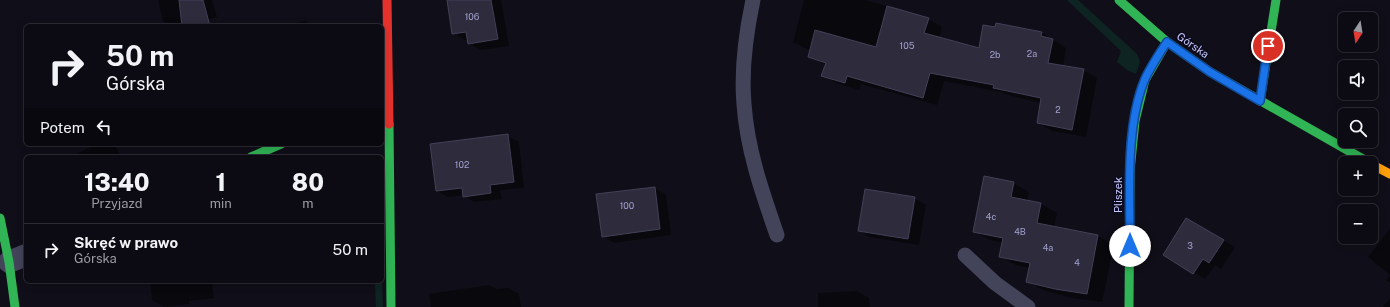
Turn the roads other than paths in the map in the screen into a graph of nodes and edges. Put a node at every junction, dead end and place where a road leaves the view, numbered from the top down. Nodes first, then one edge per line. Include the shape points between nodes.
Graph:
1 (387, 0) edge
2 (753, 0) edge
3 (1120, 0) edge
4 (1276, 0) edge
5 (1167, 42) junction
6 (385, 99) edge
7 (1260, 101) junction
8 (276, 146) edge
9 (256, 155) edge
10 (1358, 156) edge
11 (1378, 167) edge
12 (1390, 174) edge
13 (0, 218) edge
14 (777, 235) dead end
15 (965, 254) dead end
16 (18, 259) edge
17 (15, 307) edge
18 (391, 307) edge
19 (1028, 307) edge
20 (1129, 307) edge

1 - 6 street
2 - 14 lane via 744,60 744,103 749,142
3 - 5 street, Górska
4 - 7 street
5 - 7 street, Górska via 1210,72
5 - 20 street, Pliszek via 1145,80 1138,99 1130,170
6 - 18 street
7 - 10 street, Górska
8 - 9 street
11 - 12 street, Górska
13 - 16 street
15 - 19 lane via 995,283
16 - 17 street

